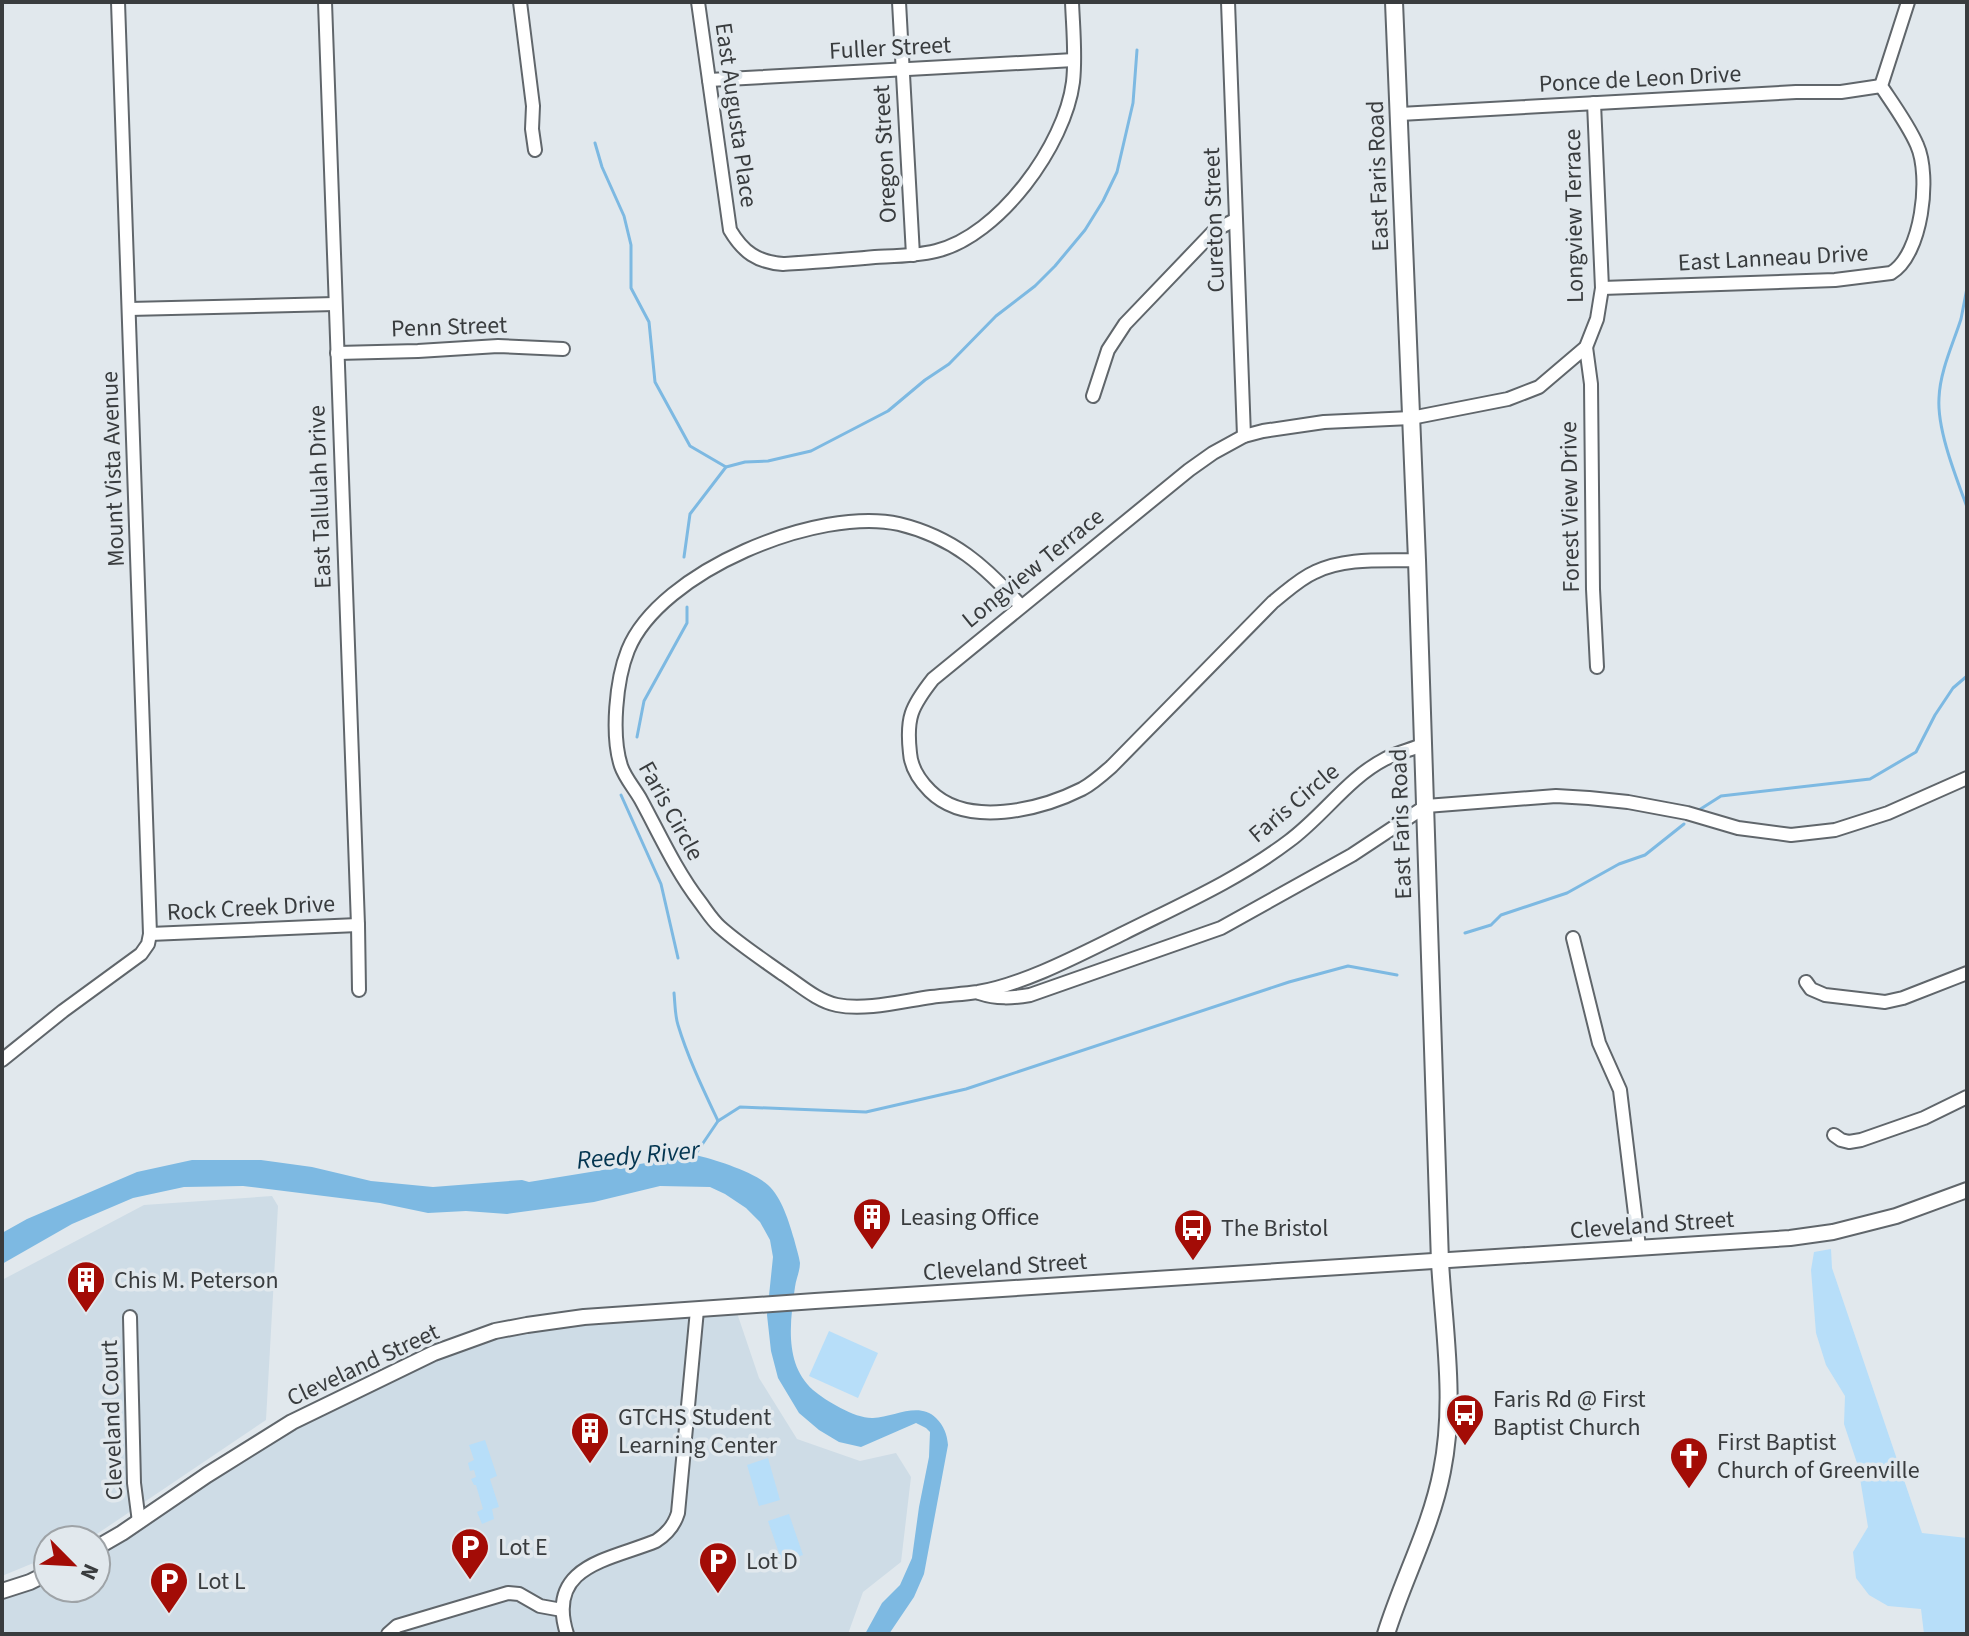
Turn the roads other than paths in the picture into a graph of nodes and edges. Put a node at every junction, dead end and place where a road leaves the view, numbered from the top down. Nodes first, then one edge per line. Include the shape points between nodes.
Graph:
1 (118, 2) edge
2 (325, 2) edge
3 (520, 2) edge
4 (698, 2) edge
5 (899, 2) edge
6 (1072, 2) edge
7 (1228, 2) edge
8 (1394, 2) edge
9 (1908, 2) edge
10 (1074, 60) junction
11 (902, 68) junction
12 (709, 80) junction
13 (1881, 86) junction
14 (1594, 103) junction
15 (1400, 114) junction
16 (535, 150) dead end
17 (1235, 220) junction
18 (913, 255) junction
19 (1602, 288) junction
20 (335, 304) junction
21 (129, 309) junction
22 (1586, 347) junction
23 (563, 349) dead end
24 (337, 353) junction
25 (1093, 396) dead end
26 (1411, 418) junction
27 (1244, 436) junction
28 (1417, 560) junction
29 (1021, 606) junction
30 (1597, 667) dead end
31 (1422, 745) junction
32 (1967, 778) edge
33 (1426, 806) junction
34 (358, 925) junction
35 (150, 934) junction
36 (1573, 938) dead end
37 (1967, 973) edge
38 (1806, 982) dead end
39 (359, 990) dead end
40 (976, 992) junction
41 (2, 1060) edge
42 (1967, 1097) edge
43 (1834, 1135) dead end
44 (1967, 1190) edge
45 (1639, 1247) junction
46 (1440, 1262) junction
47 (697, 1310) junction
48 (130, 1317) dead end
49 (139, 1522) junction
50 (112, 1538) edge
51 (32, 1581) edge
52 (2, 1591) edge
53 (562, 1610) junction
54 (388, 1634) edge
55 (567, 1634) edge
56 (1386, 1634) edge

1 - 21 street, Mount Vista Avenue
2 - 20 street, East Tallulah Drive
3 - 16 street
4 - 12 street, East Augusta Place
5 - 11 street, Oregon Street
6 - 10 street, East Augusta Place
7 - 17 street, Cureton Street
8 - 15 main road, East Faris Road
9 - 13 street
10 - 11 street, Fuller Street
10 - 18 street, East Augusta Place via 1061,123 1019,192 995,218 956,245
11 - 12 street, Fuller Street
11 - 18 street, Oregon Street
12 - 18 street, East Augusta Place via 730,230 749,254 783,264
13 - 14 street, Ponce de Leon Drive
13 - 19 street, East Lanneau Drive via 1917,144 1923,169 1918,226 1898,269 1835,280
14 - 15 street, Ponce de Leon Drive
14 - 19 street, Longview Terrace
15 - 26 main road, East Faris Road
17 - 25 street via 1215,230 1125,324 1108,350
17 - 27 street, Cureton Street
19 - 22 street, Longview Terrace
20 - 21 street
20 - 24 street, East Tallulah Drive
21 - 35 street, Mount Vista Avenue
22 - 26 street, Longview Terrace via 1531,391
22 - 30 street, Forest View Drive
23 - 24 street, Penn Street via 498,346
24 - 34 street, East Tallulah Drive
26 - 27 street, Longview Terrace via 1295,425
26 - 28 main road, East Faris Road
27 - 29 street, Longview Terrace via 1189,470
28 - 29 street, Longview Terrace via 1352,561 1300,581 1085,787 1035,806 999,812 959,809 936,796 918,776 910,760 910,715 933,679
28 - 31 main road, East Faris Road
29 - 40 street, Faris Circle via 980,563 932,535 880,522 827,525 749,549 687,583 637,630 618,681 621,765 687,885 718,926 835,1005
31 - 33 main road, East Faris Road
31 - 40 street, Faris Circle via 1368,770 1309,826 1217,887 1077,956
32 - 33 street via 1888,813 1835,830 1791,835 1589,798
33 - 40 street, Faris Circle via 1352,855 1221,928 1030,995 1001,998
33 - 46 main road, East Faris Road
34 - 35 street, Rock Creek Drive
34 - 39 street, East Tallulah Drive
35 - 41 street, Rock Creek Drive via 141,954
36 - 45 street via 1599,1043 1620,1090
37 - 38 street via 1885,1002 1825,995
42 - 43 street via 1861,1140 1849,1142
44 - 45 street, Cleveland Street via 1833,1232
45 - 46 street, Cleveland Street
46 - 47 street, Cleveland Street
46 - 56 main road, East Faris Road via 1448,1373 1443,1469
47 - 49 street, Cleveland Street via 527,1325 434,1353 292,1422
47 - 53 street via 675,1522 656,1541 582,1570 568,1588
48 - 49 street, Cleveland Court
49 - 50 street, Cleveland Street
51 - 52 street
53 - 54 street via 508,1593 397,1626
53 - 55 street

